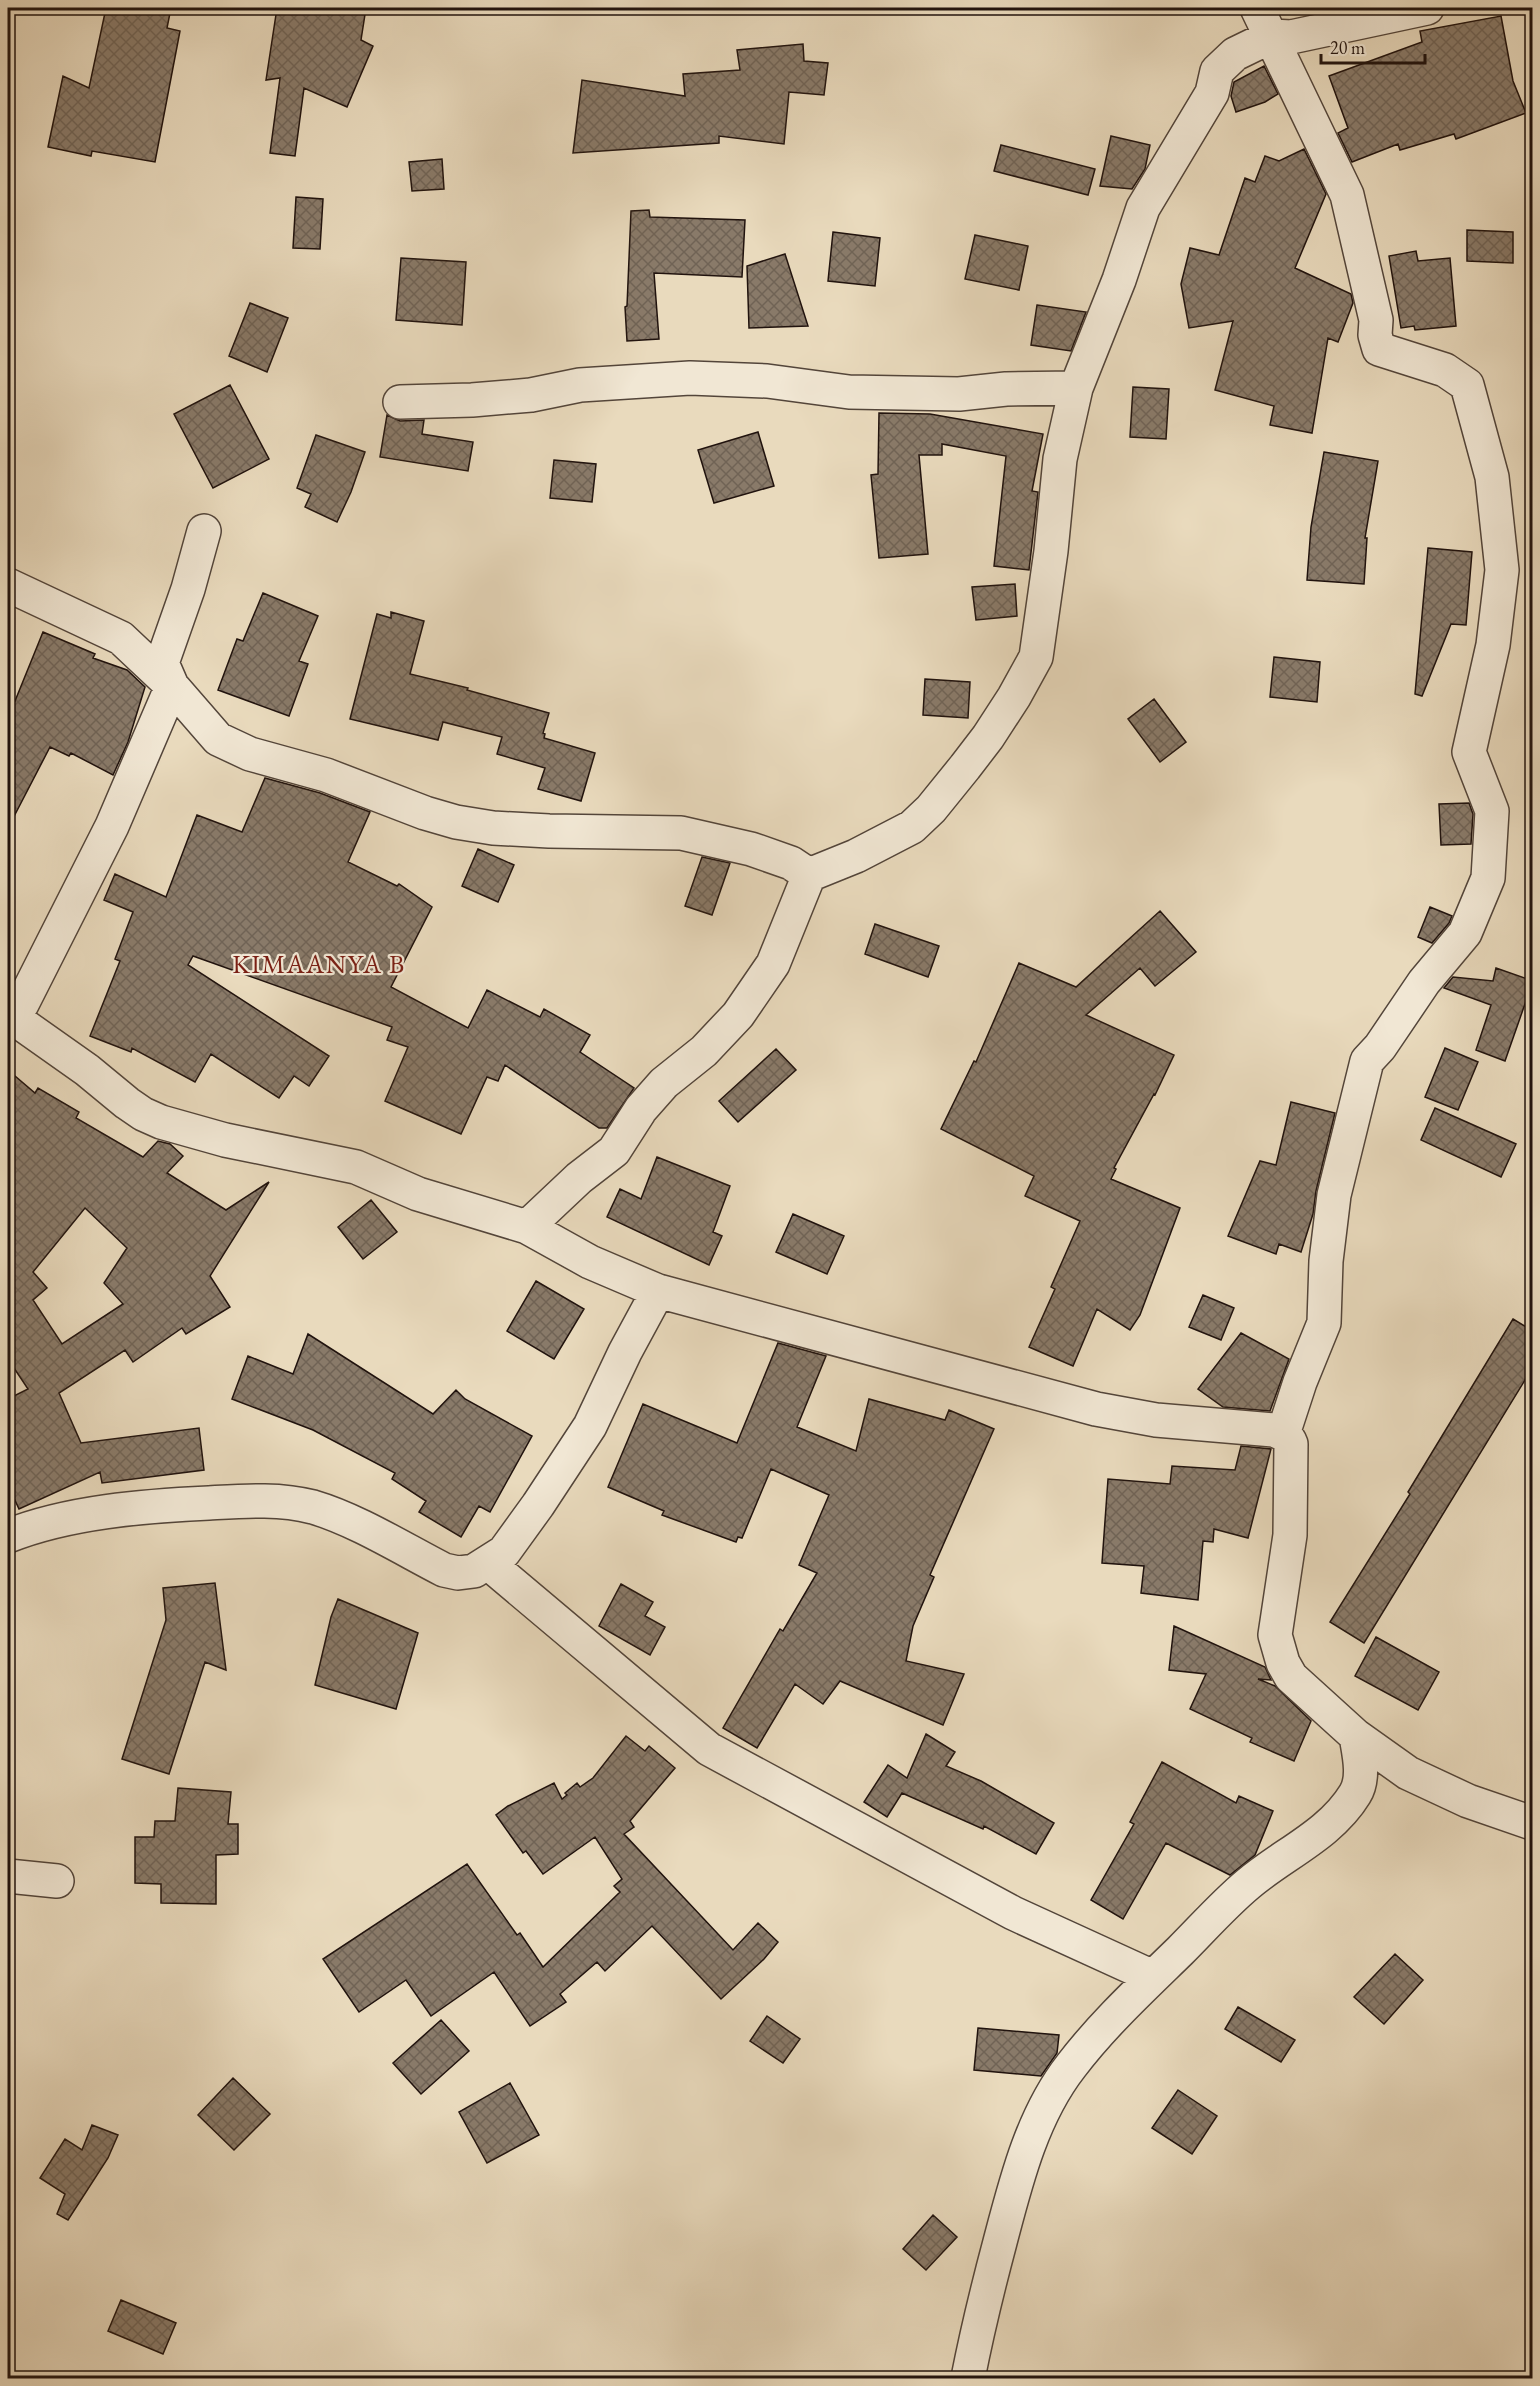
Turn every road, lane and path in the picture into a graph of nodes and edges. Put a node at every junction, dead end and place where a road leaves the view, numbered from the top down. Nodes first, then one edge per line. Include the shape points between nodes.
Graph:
1 (1257, 8) edge
2 (1427, 8) edge
3 (1272, 36) junction
4 (1076, 388) junction
5 (400, 402) dead end
6 (204, 531) dead end
7 (8, 585) edge
8 (172, 686) junction
9 (809, 874) junction
10 (10, 1018) edge
11 (527, 1227) junction
12 (658, 1291) junction
13 (1283, 1434) junction
14 (8, 1536) edge
15 (488, 1563) junction
16 (1356, 1736) junction
17 (1533, 1823) edge
18 (8, 1876) edge
19 (57, 1881) dead end
20 (1153, 1977) junction
21 (968, 2379) edge

1 - 3 street
2 - 3 street via 1291,37
3 - 4 street via 1235,54 1217,71 1212,93 1143,208
3 - 13 street via 1347,195 1379,348 1445,370 1467,385 1492,477 1502,570 1493,645 1468,752 1492,811 1488,878 1465,933 1367,1061 1334,1195 1324,1323
4 - 5 street via 959,394 849,392 768,381 690,378 580,385 531,395 472,400
4 - 9 street via 1060,459 1036,657 988,737 931,809 912,827 856,856
6 - 8 street via 162,663
7 - 8 street via 121,638
8 - 9 street via 218,739 231,746 326,775 425,813 493,828 681,833 751,849
8 - 10 street via 112,826 22,1004
9 - 11 street via 773,964 738,1015 704,1051 664,1083 641,1109 614,1151
10 - 11 street via 87,1070 127,1103 161,1122 225,1140 356,1167 418,1194
11 - 12 street via 590,1262
12 - 13 street via 1096,1409
12 - 15 street via 590,1425 504,1552
13 - 16 street via 1291,1444 1290,1535 1275,1635 1291,1677
14 - 15 street via 58,1521 169,1505 279,1502 312,1507 350,1521 444,1570 474,1571
15 - 20 street via 709,1749 1013,1913
16 - 17 street via 1408,1773 1468,1801
16 - 20 street via 1361,1773 1351,1800 1308,1842 1247,1884
18 - 19 street
20 - 21 street via 1071,2066 1042,2112 1009,2208

